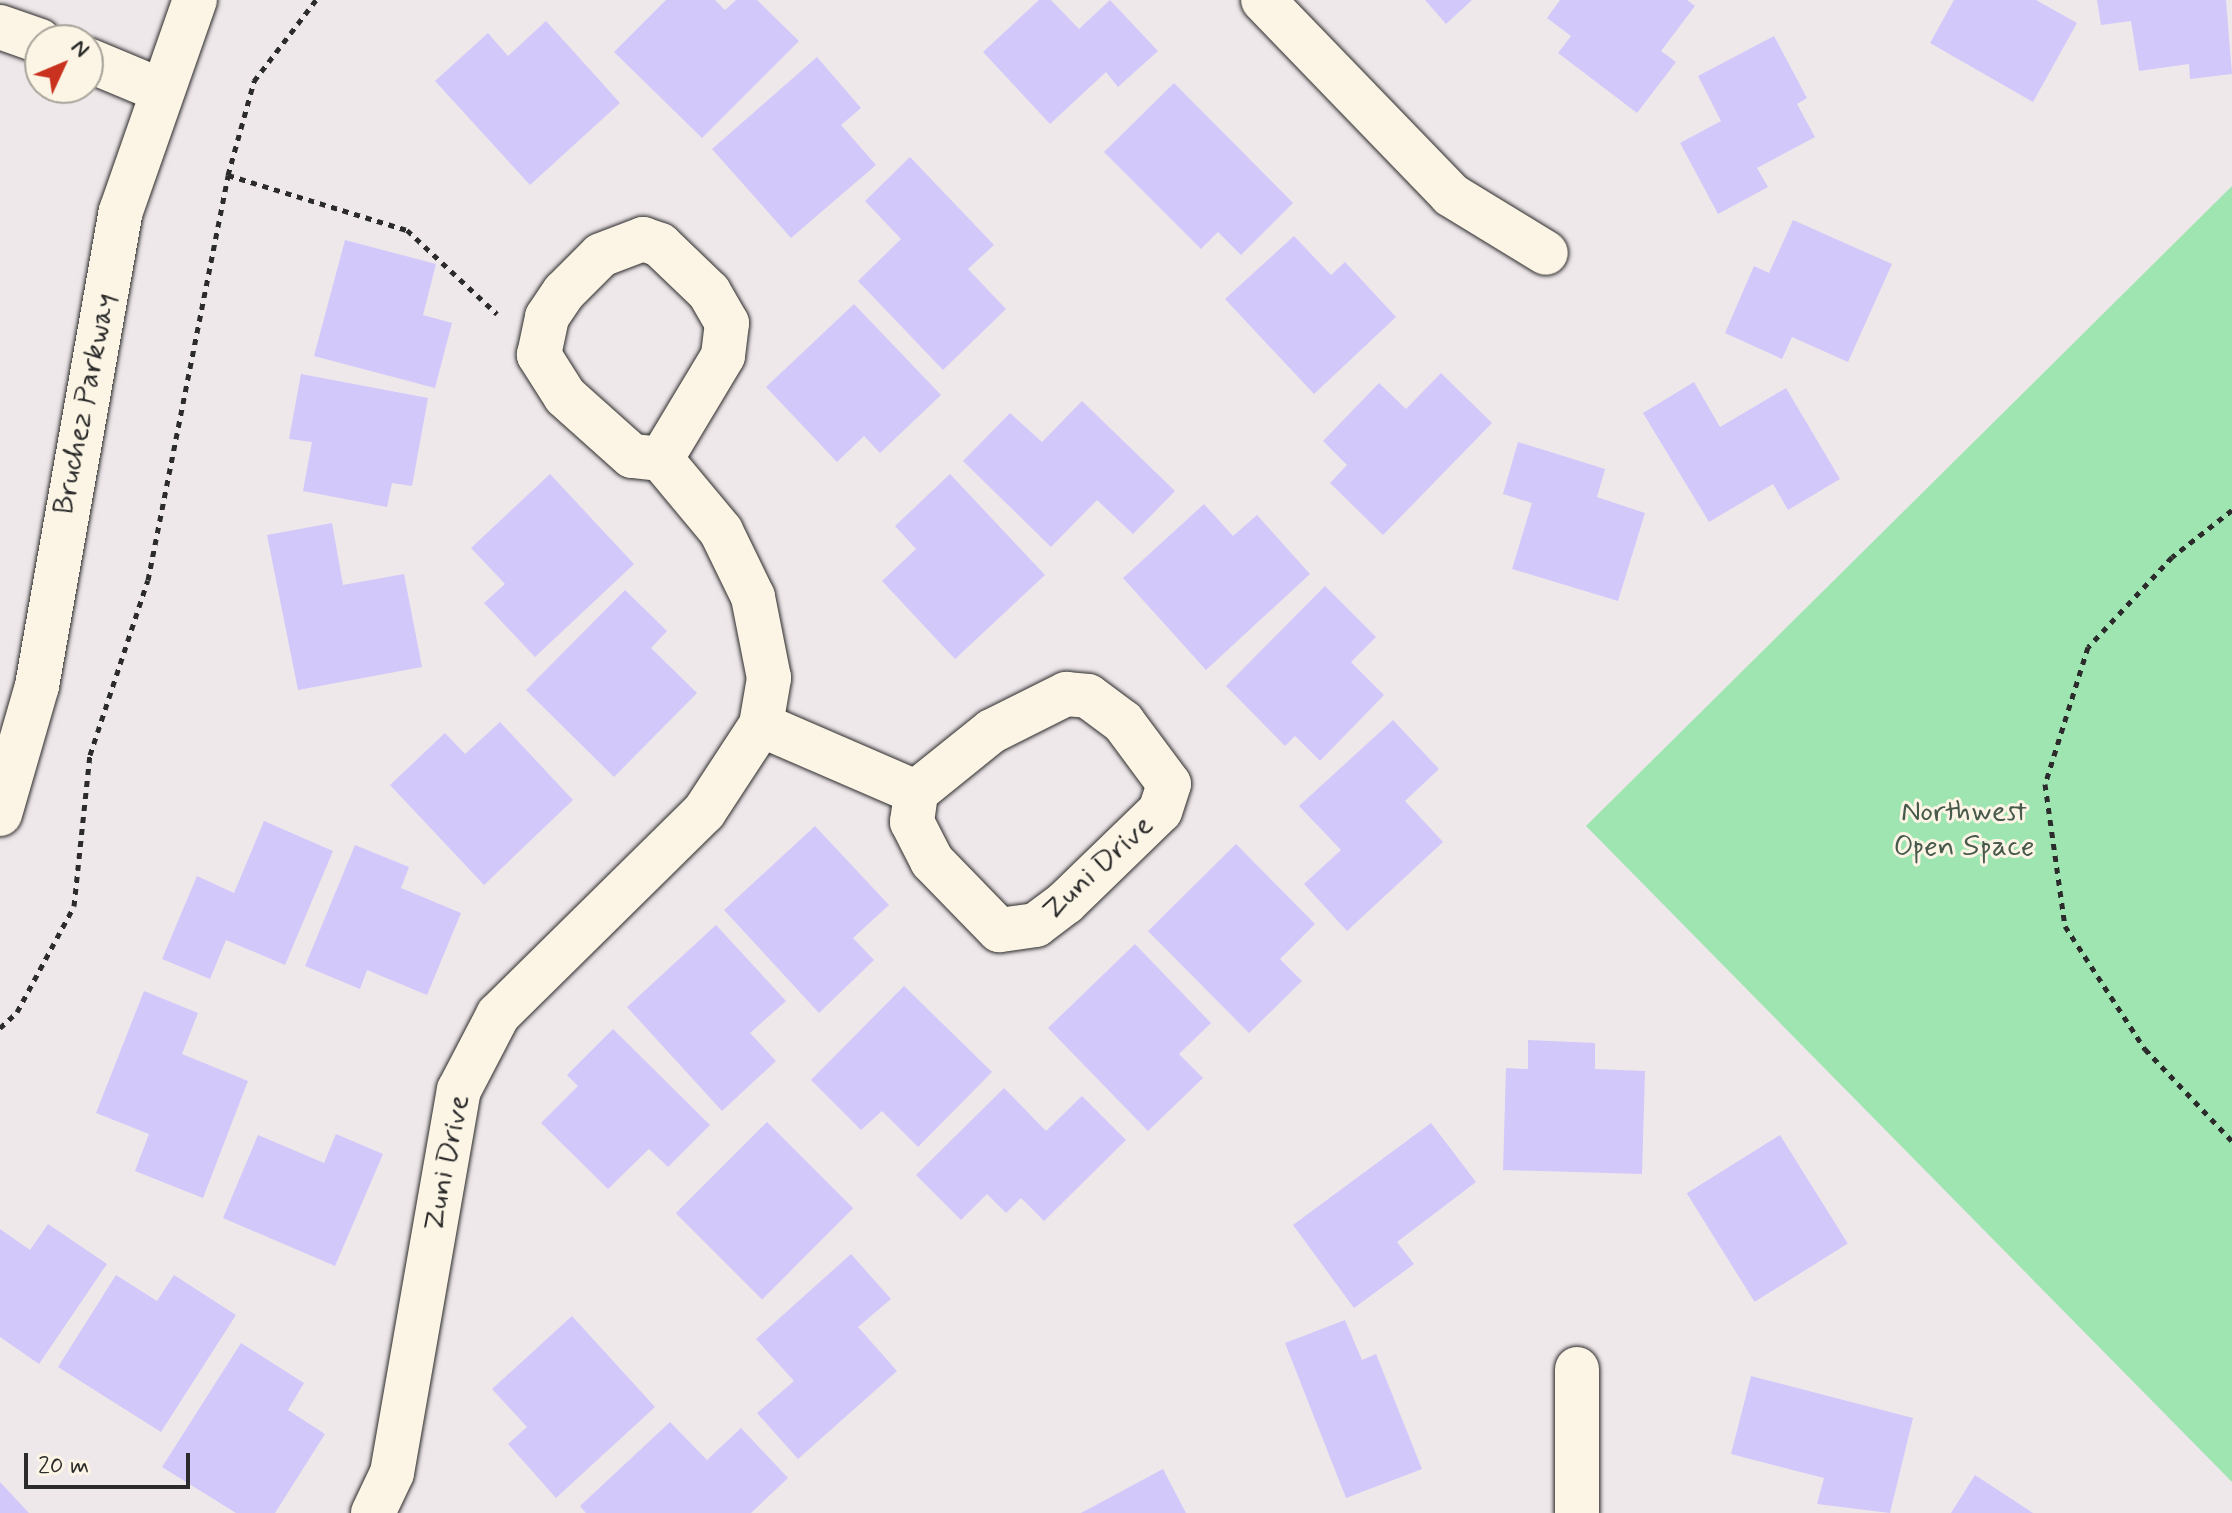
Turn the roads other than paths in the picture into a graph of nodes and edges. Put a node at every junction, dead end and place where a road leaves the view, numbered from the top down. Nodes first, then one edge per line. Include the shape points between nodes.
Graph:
1 (1263, 0) edge
2 (184, 3) edge
3 (0, 27) edge
4 (24, 35) edge
5 (104, 67) edge
6 (160, 90) junction
7 (1546, 253) dead end
8 (661, 459) junction
9 (761, 725) junction
10 (916, 792) junction
11 (0, 814) edge
12 (1577, 1369) dead end
13 (373, 1513) edge
14 (1577, 1513) edge

1 - 7 street via 1451,195
2 - 6 street, Bruchez Parkway
3 - 4 street
5 - 6 street
6 - 11 street, Bruchez Parkway via 121,211 37,686
8 - 8 street via 723,356 727,323 709,292 660,245 621,243 564,292 541,335 539,355 565,396 632,456
8 - 9 street, Zuni Drive via 721,531 753,597 769,678
9 - 10 street
9 - 13 street, Zuni Drive via 704,812 498,1015 459,1090 392,1473
10 - 10 street, Zuni Drive via 992,731 1066,694 1088,696 1123,722 1169,784 1160,811 1065,903 1015,933 999,930 932,861 912,822
12 - 14 street

